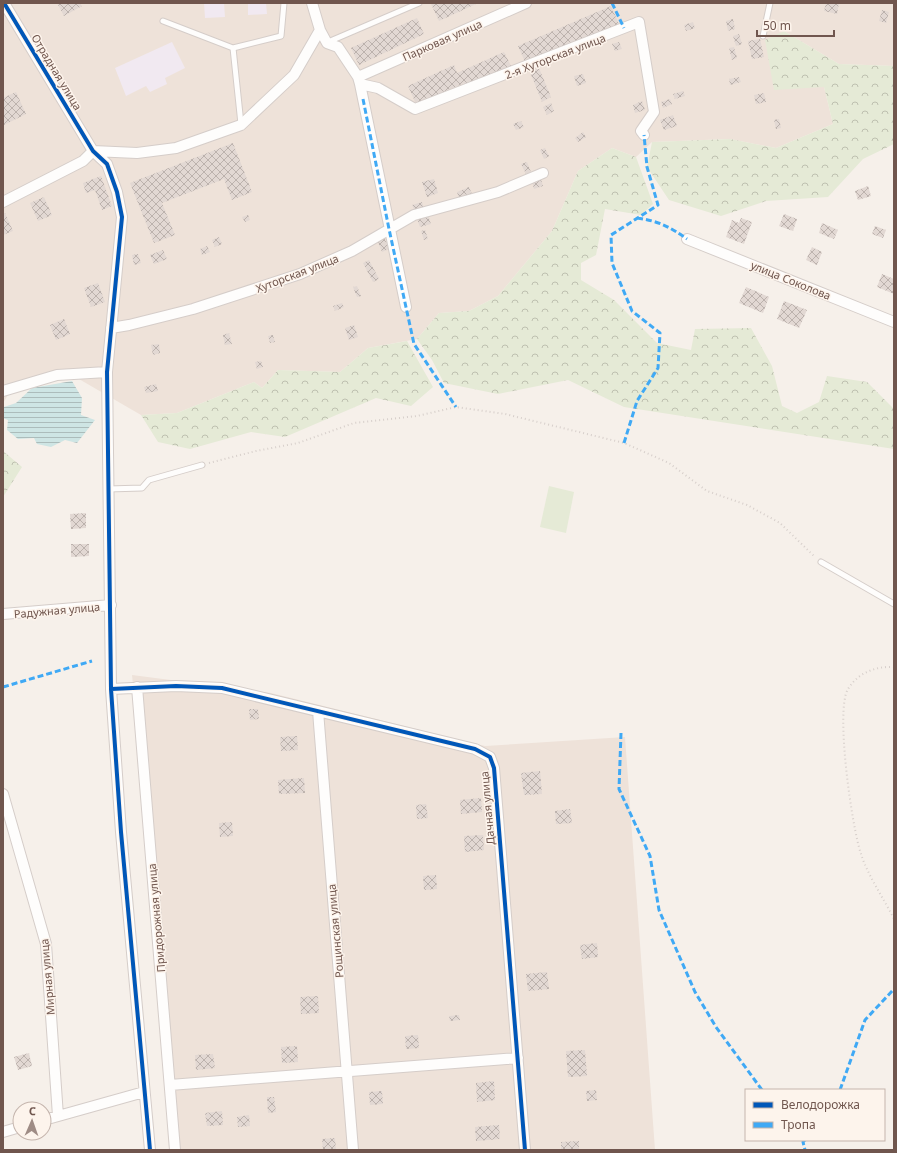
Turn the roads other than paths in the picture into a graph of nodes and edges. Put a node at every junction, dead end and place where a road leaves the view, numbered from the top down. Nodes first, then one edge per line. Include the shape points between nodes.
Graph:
1 (4, 3) edge
2 (284, 3) edge
3 (312, 3) edge
4 (419, 3) edge
5 (526, 3) edge
6 (770, 3) edge
7 (163, 21) dead end
8 (320, 30) junction
9 (763, 36) dead end
10 (327, 42) junction
11 (232, 48) junction
12 (359, 81) junction
13 (241, 125) junction
14 (644, 135) dead end
15 (93, 151) junction
16 (543, 173) dead end
17 (3, 202) edge
18 (389, 229) junction
19 (687, 239) dead end
20 (406, 307) dead end
21 (894, 322) edge
22 (111, 328) junction
23 (106, 372) junction
24 (3, 391) edge
25 (202, 465) road end
26 (108, 489) junction
27 (821, 562) road end
28 (894, 604) edge
29 (111, 605) junction
30 (3, 614) edge
31 (137, 686) junction
32 (111, 689) junction
33 (318, 712) junction
34 (3, 794) edge
35 (518, 1058) junction
36 (347, 1072) junction
37 (170, 1085) junction
38 (144, 1092) junction
39 (58, 1116) junction
40 (52, 1118) edge
41 (150, 1150) edge
42 (175, 1150) edge
43 (353, 1150) edge
44 (525, 1150) edge

1 - 15 street, Отрадная улица
2 - 11 lane via 281,36
3 - 8 street
4 - 10 lane
5 - 12 street, Парковая улица
6 - 9 lane
7 - 11 lane
8 - 10 street
8 - 13 street via 294,75
10 - 12 street via 338,47
11 - 13 lane
12 - 14 street, 2-я Хуторская улица via 378,88 415,109 639,22 654,112 641,131
12 - 18 street
13 - 15 street via 176,148 137,153
15 - 17 street via 83,161
15 - 22 street, Отрадная улица via 107,164 122,217
16 - 18 street, Хуторская улица via 498,192 414,215
18 - 20 street
18 - 22 street, Хуторская улица via 352,252 300,274 193,309
19 - 21 street, улица Соколова
22 - 23 street, Отрадная улица
23 - 24 street via 58,375
23 - 26 street, Отрадная улица
25 - 26 lane via 149,480 142,488
26 - 29 street, Отрадная улица
27 - 28 lane
29 - 30 street, Радужная улица
29 - 32 street, Отрадная улица
31 - 32 street, Дачная улица
31 - 33 street, Дачная улица via 222,688
31 - 37 street, Придорожная улица
32 - 38 street, Отрадная улица
33 - 35 street, Дачная улица via 475,749 490,757 494,768
33 - 36 street, Рощинская улица
34 - 39 street, Мирная улица via 46,944
35 - 36 street
35 - 44 street, Дачная улица
36 - 37 street
36 - 43 street, Рощинская улица
37 - 42 street, Придорожная улица
38 - 39 street
38 - 41 street, Отрадная улица
39 - 40 street

